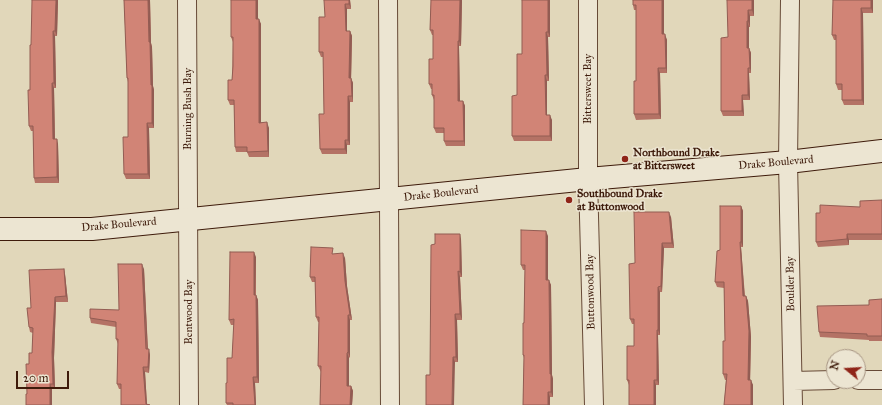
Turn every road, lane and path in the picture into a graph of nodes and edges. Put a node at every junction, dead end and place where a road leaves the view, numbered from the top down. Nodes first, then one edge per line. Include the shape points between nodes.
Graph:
1 (187, 0) edge
2 (388, 0) edge
3 (588, 0) edge
4 (790, 0) edge
5 (882, 151) edge
6 (788, 162) junction
7 (588, 179) junction
8 (388, 199) junction
9 (188, 219) junction
10 (0, 229) edge
11 (826, 380) edge
12 (866, 380) edge
13 (882, 380) edge
14 (793, 381) junction
15 (189, 405) edge
16 (390, 405) edge
17 (594, 405) edge
18 (793, 405) edge

1 - 9 street, Burning Bush Bay
2 - 8 street
3 - 7 street, Bittersweet Bay
4 - 6 street
5 - 6 street, Drake Boulevard
6 - 7 street, Drake Boulevard
6 - 14 street, Boulder Bay
7 - 8 street, Drake Boulevard
7 - 17 street, Buttonwood Bay
8 - 9 street, Drake Boulevard
8 - 16 street
9 - 10 street, Drake Boulevard via 92,229
9 - 15 street, Bentwood Bay
11 - 14 street
12 - 13 street
14 - 18 street, Boulder Bay

